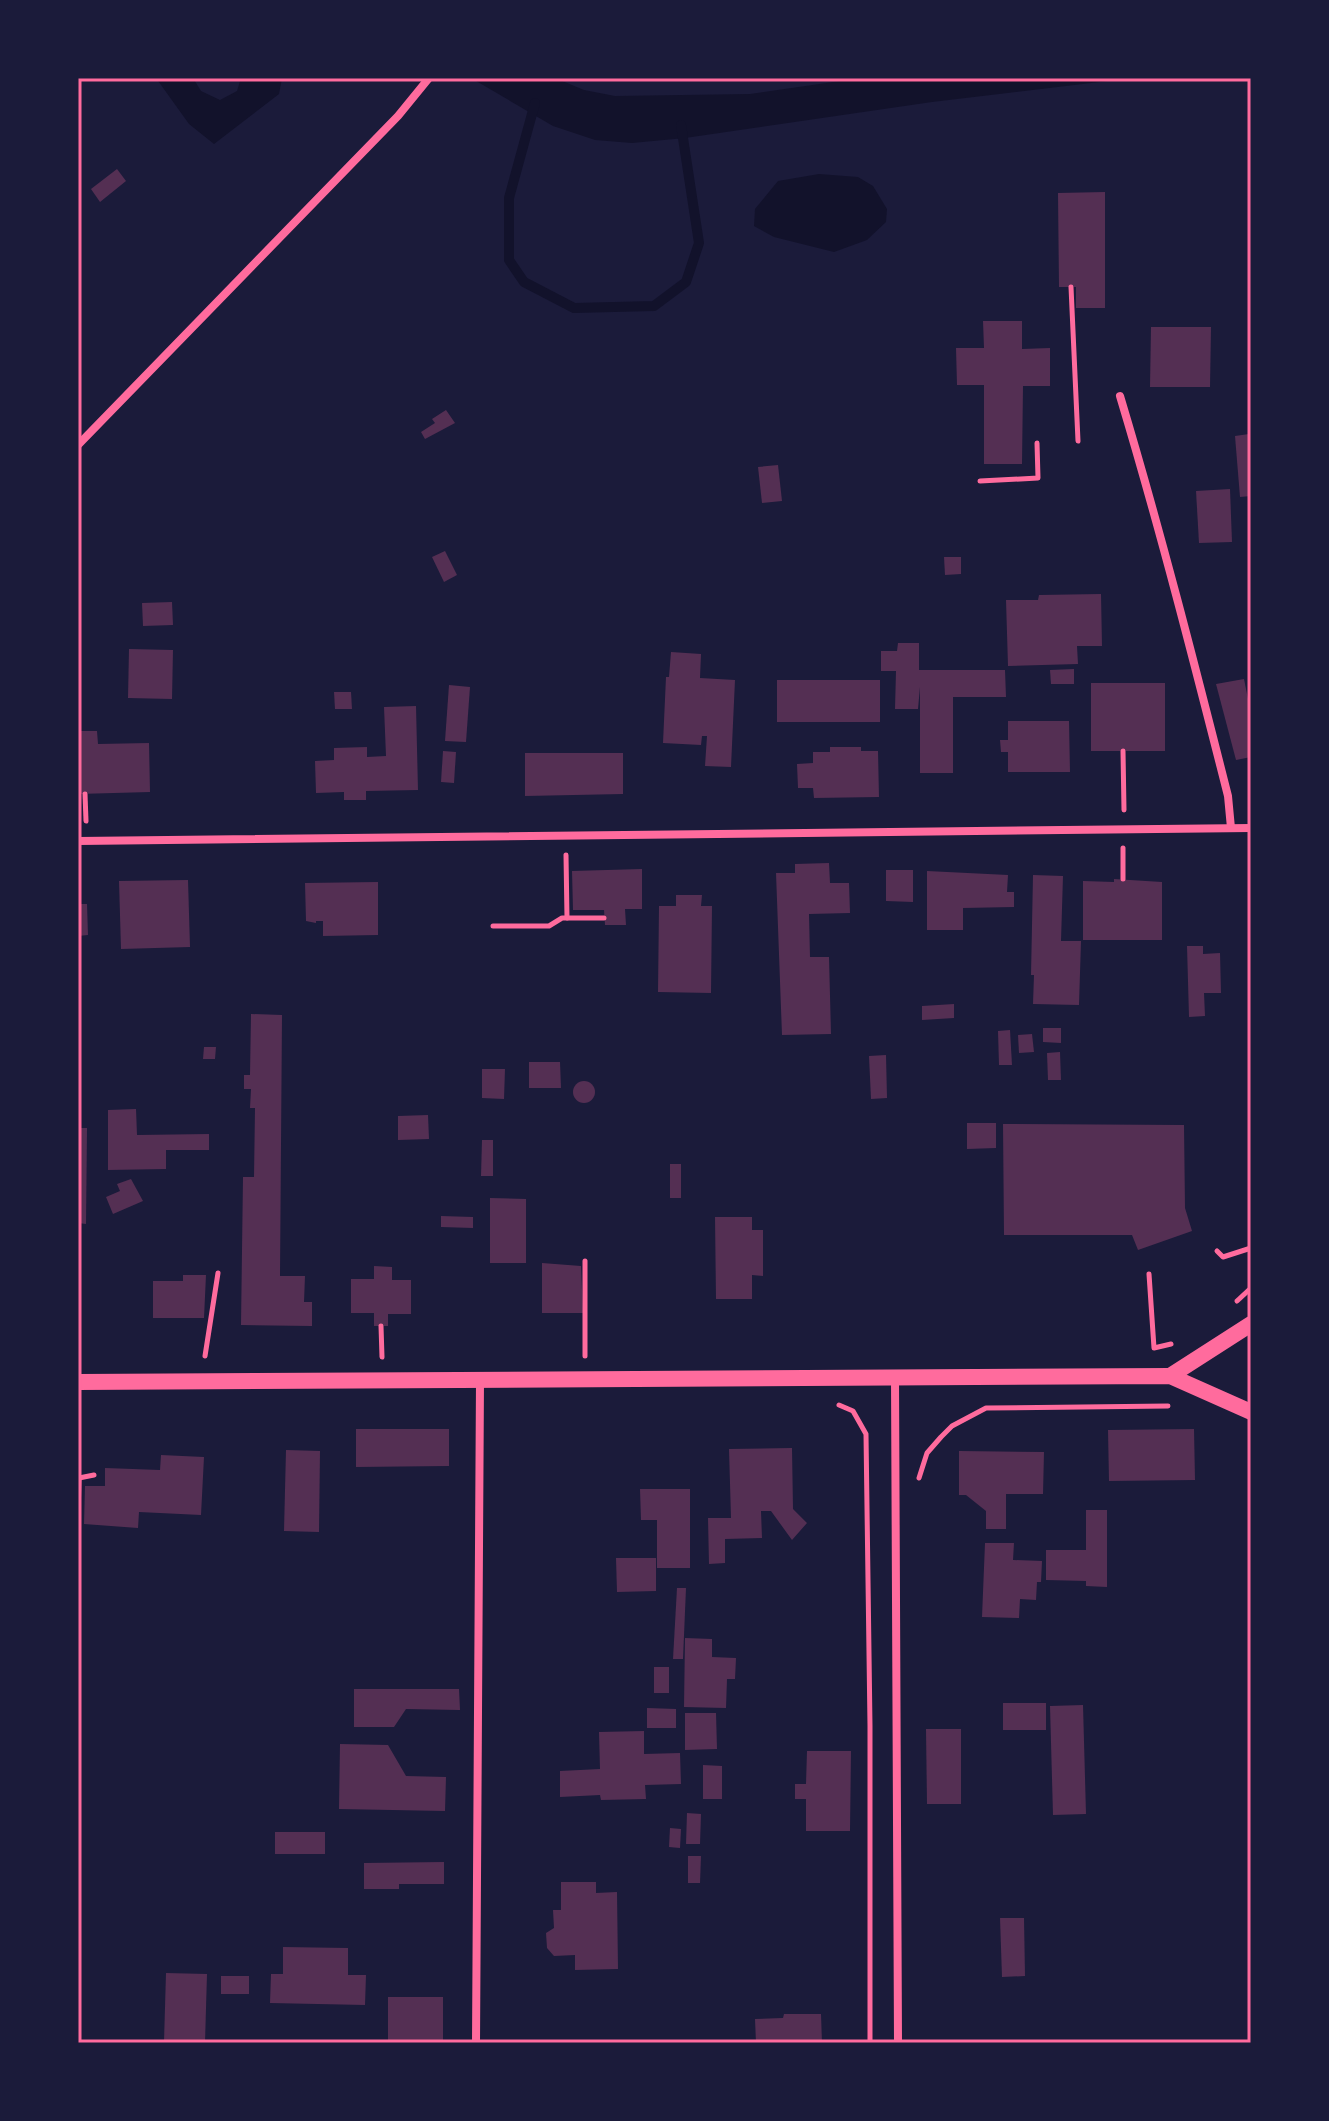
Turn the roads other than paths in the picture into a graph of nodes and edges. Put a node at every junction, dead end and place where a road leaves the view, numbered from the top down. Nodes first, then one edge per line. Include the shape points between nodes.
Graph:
1 (429, 78) edge
2 (1120, 396) dead end
3 (78, 445) edge
4 (1231, 828) junction
5 (1251, 828) edge
6 (78, 841) edge
7 (1251, 1324) edge
8 (1170, 1376) junction
9 (895, 1378) junction
10 (480, 1380) junction
11 (78, 1382) edge
12 (1251, 1412) edge
13 (476, 2043) edge
14 (898, 2043) edge

1 - 3 street
2 - 4 street via 1159,525 1228,796
4 - 5 street
4 - 6 street
7 - 8 main road
8 - 9 main road
8 - 12 main road
9 - 10 main road
9 - 14 street
10 - 11 main road
10 - 13 street

